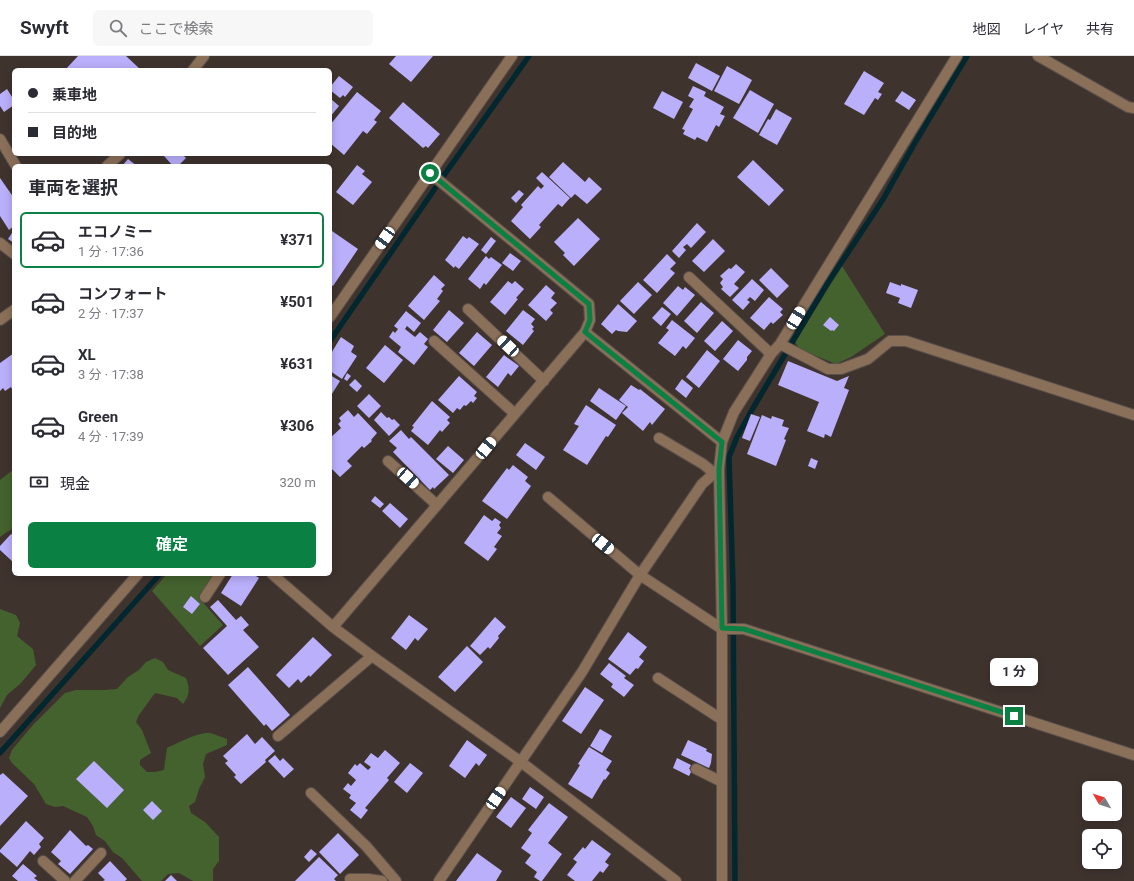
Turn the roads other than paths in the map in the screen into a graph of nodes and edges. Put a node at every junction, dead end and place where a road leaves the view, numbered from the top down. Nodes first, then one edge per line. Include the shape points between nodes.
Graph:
1 (204, 56) edge
2 (512, 56) edge
3 (957, 56) edge
4 (1038, 56) edge
5 (195, 68) edge
6 (1134, 108) edge
7 (0, 139) edge
8 (118, 156) edge
9 (15, 164) edge
10 (110, 164) edge
11 (430, 173) junction
12 (0, 242) edge
13 (12, 252) edge
14 (689, 277) dead end
15 (468, 309) dead end
16 (12, 311) edge
17 (332, 315) edge
18 (0, 320) edge
19 (585, 332) junction
20 (434, 341) dead end
21 (780, 344) junction
22 (771, 354) junction
23 (544, 380) junction
24 (515, 414) junction
25 (1134, 415) edge
26 (659, 438) dead end
27 (722, 442) junction
28 (388, 461) dead end
29 (716, 471) junction
30 (548, 497) dead end
31 (437, 505) junction
32 (640, 575) junction
33 (136, 576) edge
34 (219, 576) edge
35 (274, 576) edge
36 (205, 597) dead end
37 (333, 627) junction
38 (722, 628) junction
39 (372, 656) junction
40 (658, 678) dead end
41 (722, 719) junction
42 (0, 732) edge
43 (278, 736) dead end
44 (1134, 755) edge
45 (520, 762) junction
46 (696, 770) dead end
47 (722, 782) junction
48 (311, 793) dead end
49 (101, 853) dead end
50 (43, 861) dead end
51 (350, 880) dead end
52 (65, 881) edge
53 (75, 881) edge
54 (382, 881) edge
55 (396, 881) edge
56 (439, 881) edge
57 (676, 881) edge
58 (722, 881) edge

1 - 5 street
2 - 11 street
3 - 21 street
4 - 6 street
7 - 9 street
8 - 10 street
11 - 17 street
11 - 19 street via 589,304 590,320
12 - 13 street
14 - 22 street
15 - 23 street
16 - 18 street
19 - 23 street
19 - 27 street
20 - 24 street
21 - 22 street
21 - 25 street via 828,369 841,369 868,359 890,341 906,342
22 - 27 street via 734,412
23 - 24 street
24 - 31 street
26 - 29 street
27 - 29 street
28 - 31 street
29 - 32 street via 702,484
29 - 38 street
30 - 32 street
31 - 37 street
32 - 38 street
32 - 45 street via 582,672
33 - 42 street
34 - 36 street
35 - 37 street
37 - 39 street
38 - 41 street
38 - 44 street via 744,629
39 - 43 street
39 - 45 street
40 - 41 street
41 - 47 street
45 - 56 street
45 - 57 street
46 - 47 street
47 - 58 street
48 - 55 street via 366,846
49 - 53 street
50 - 52 street
51 - 54 street

